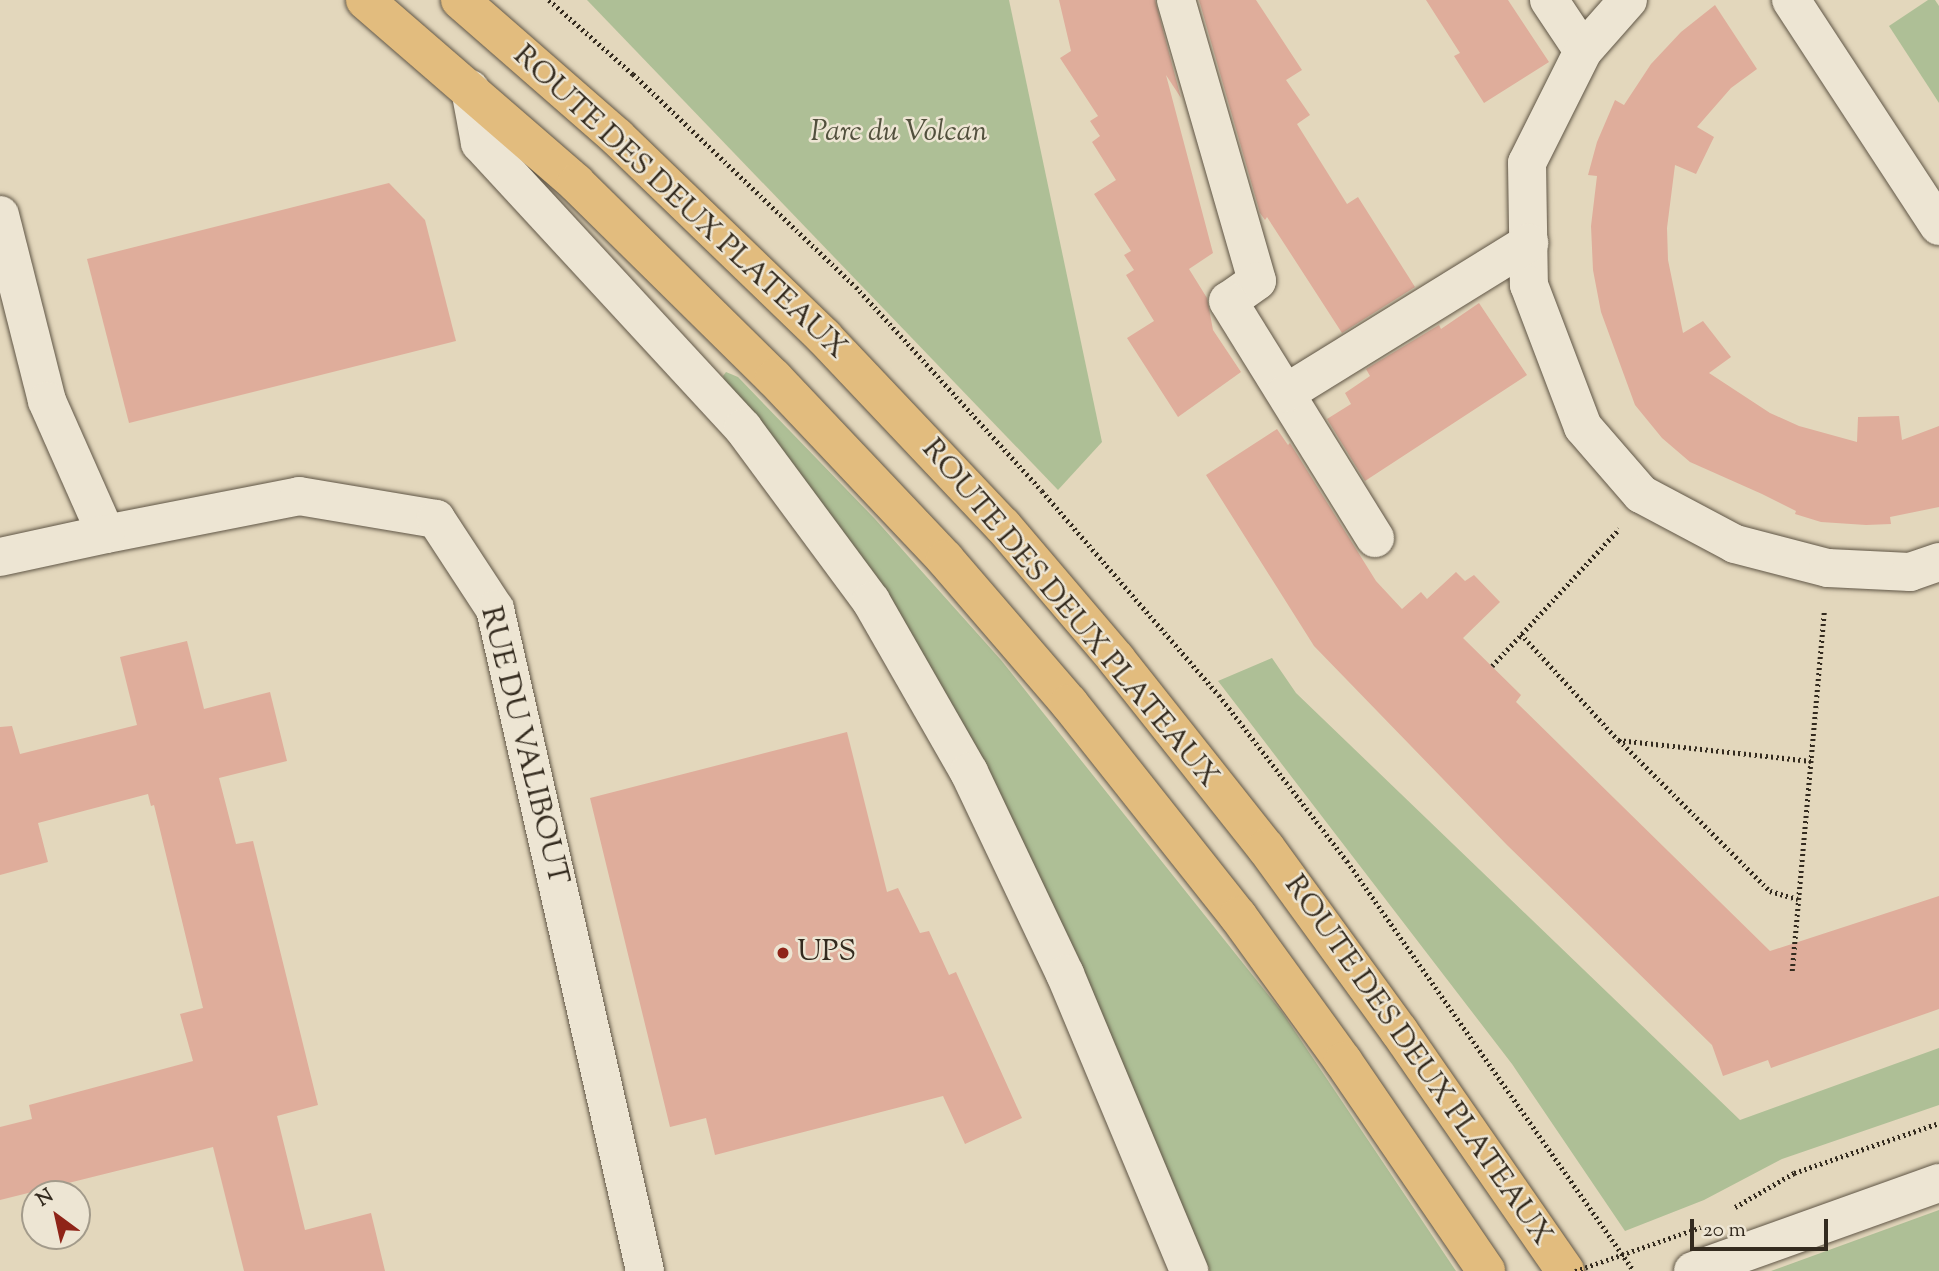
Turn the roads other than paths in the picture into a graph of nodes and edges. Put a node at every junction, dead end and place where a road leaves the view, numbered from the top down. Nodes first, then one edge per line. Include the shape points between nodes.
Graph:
1 (365, 0) edge
2 (460, 0) edge
3 (1176, 0) edge
4 (1549, 0) edge
5 (1628, 0) edge
6 (1791, 0) edge
7 (1583, 51) junction
8 (470, 89) junction
9 (1932, 202) edge
10 (0, 215) edge
11 (1529, 243) junction
12 (1286, 393) junction
13 (106, 534) junction
14 (1375, 538) dead end
15 (0, 557) edge
16 (1939, 562) edge
17 (1939, 1184) edge
18 (1704, 1267) edge
19 (645, 1271) edge
20 (1189, 1271) edge
21 (1486, 1271) edge
22 (1565, 1271) edge

1 - 8 main road, ROUTE DES DEUX PLATEAUX
2 - 22 main road, ROUTE DES DEUX PLATEAUX via 617,137 824,337 1003,526 1266,848
3 - 12 street via 1257,281 1228,301
4 - 7 street
5 - 7 street
6 - 9 street
7 - 11 street via 1527,163
8 - 20 street, ROUTE DES DEUX PLATEAUX via 480,143 743,428 872,601 969,772 1053,949
8 - 21 main road, ROUTE DES DEUX PLATEAUX via 576,183 774,378 945,559 1061,692 1238,916
10 - 13 street via 47,401
11 - 12 street
11 - 16 street via 1530,285 1583,428 1648,498 1735,544 1828,568 1910,572
12 - 14 street
13 - 15 street, RUE DU VALIBOUT
13 - 19 street, RUE DU VALIBOUT via 299,496 436,519 495,609
17 - 18 street

